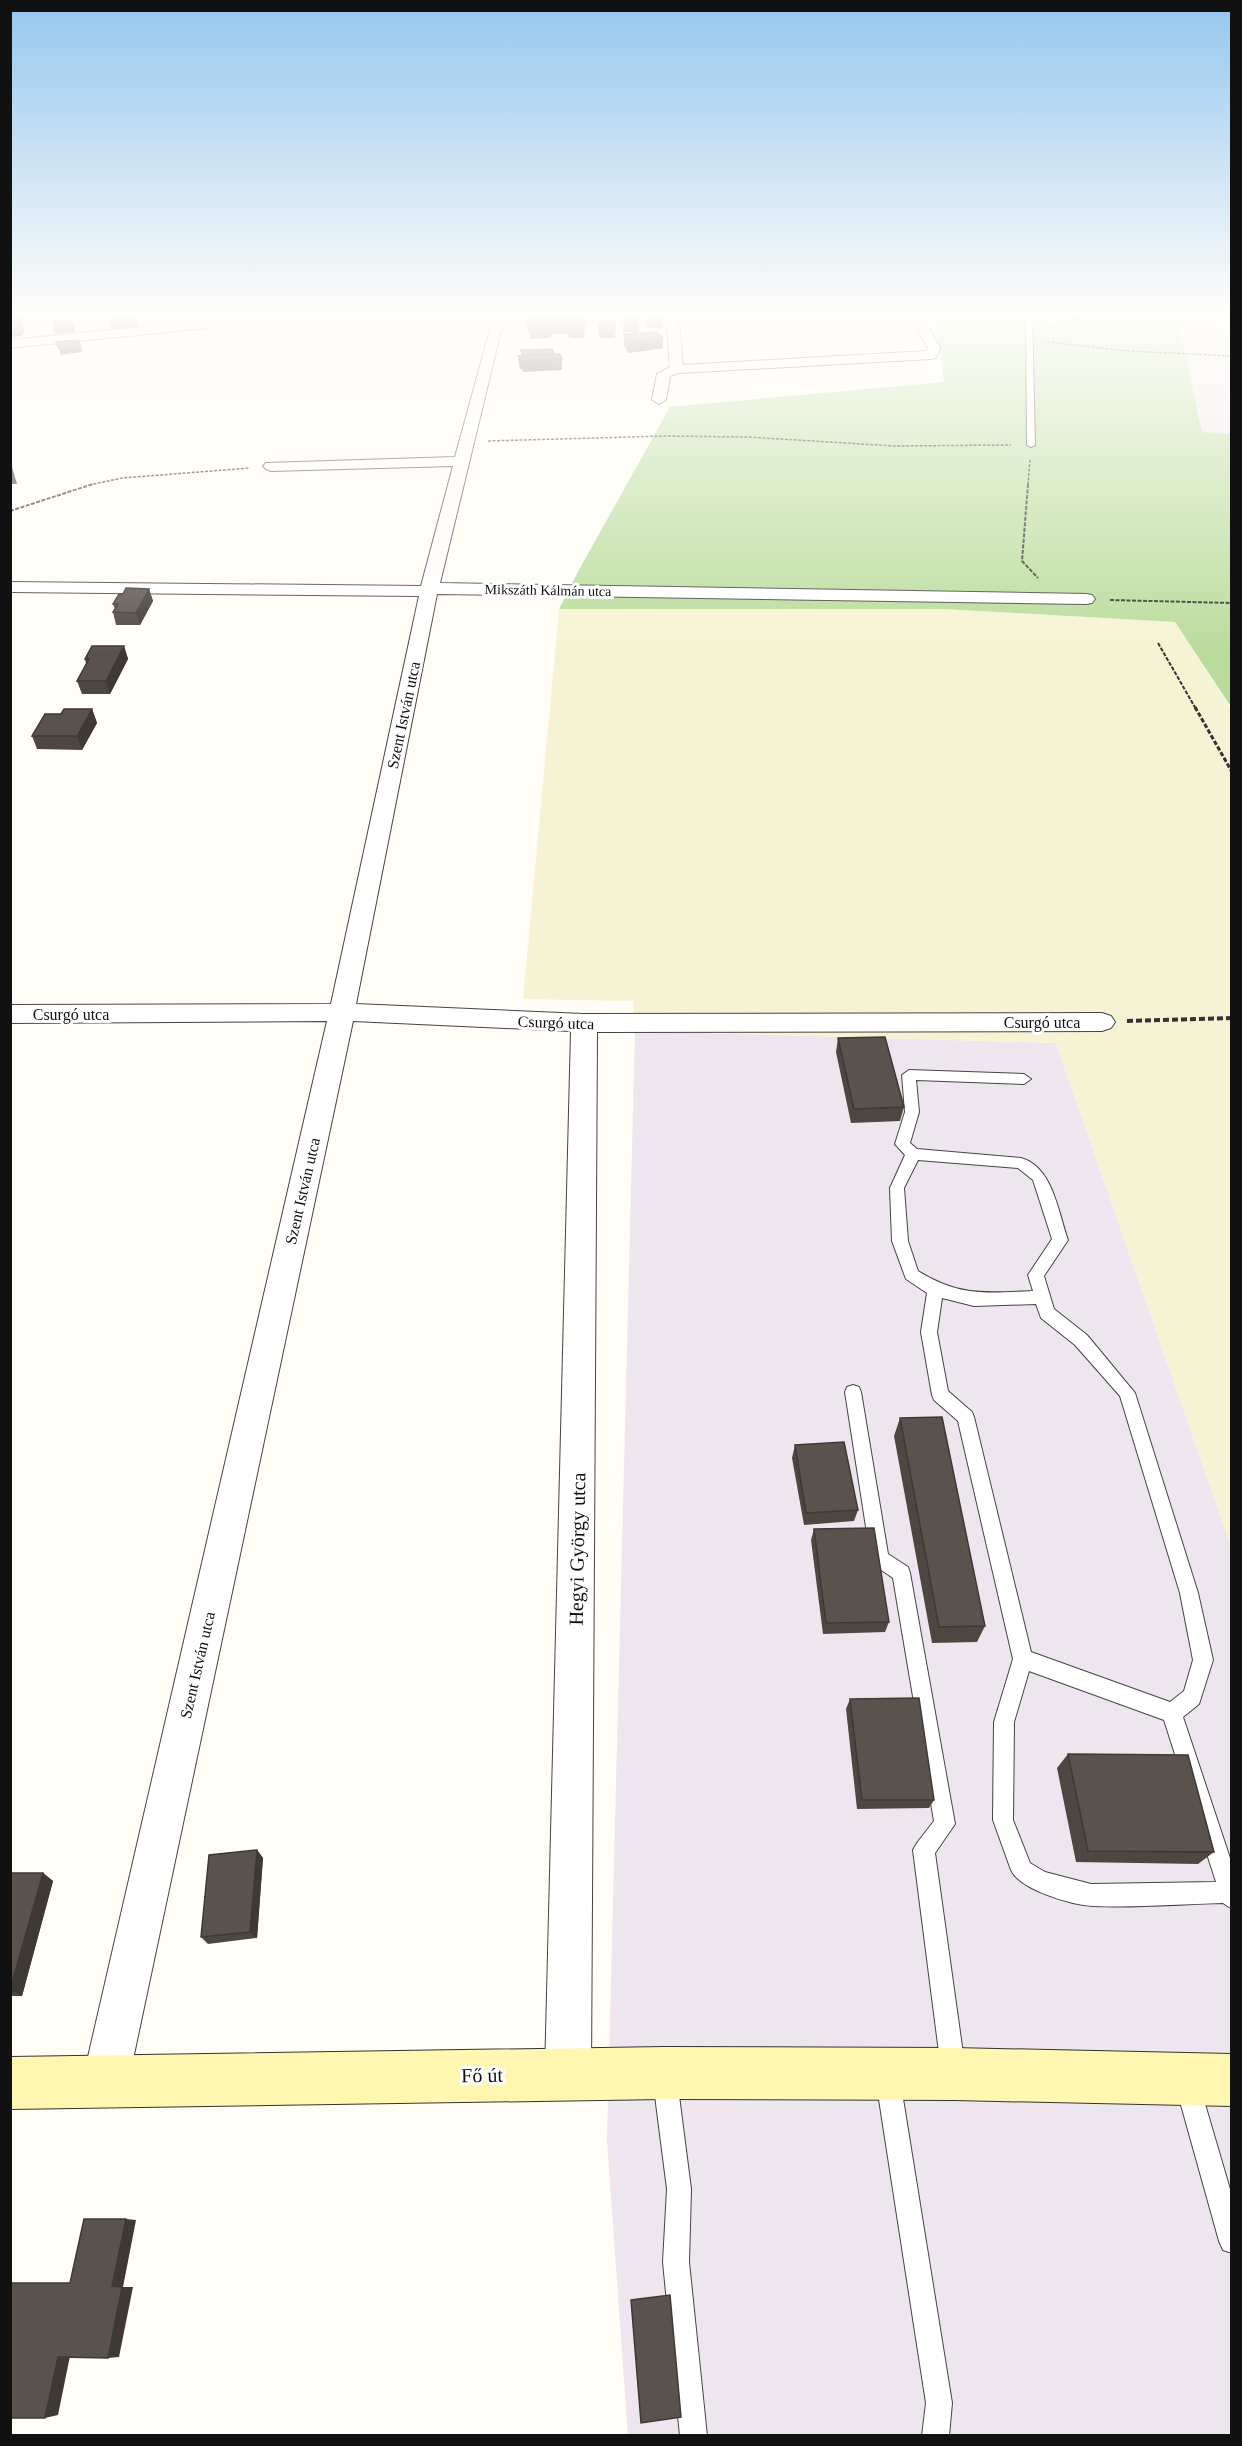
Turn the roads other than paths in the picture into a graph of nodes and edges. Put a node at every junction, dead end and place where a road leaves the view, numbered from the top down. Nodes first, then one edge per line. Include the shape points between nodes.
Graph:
1 (471, 425) edge
2 (1031, 425) edge
3 (1031, 445) road end
4 (465, 451) junction
5 (272, 466) road end
6 (10, 587) edge
7 (429, 590) junction
8 (1086, 599) road end
9 (342, 1012) junction
10 (10, 1014) edge
11 (1102, 1022) road end
12 (584, 1023) junction
13 (1024, 1079) dead end
14 (913, 1154) junction
15 (935, 1290) junction
16 (1042, 1297) junction
17 (853, 1392) dead end
18 (1023, 1659) junction
19 (1173, 1713) junction
20 (1231, 1895) edge
21 (664, 2073) junction
22 (568, 2074) junction
23 (887, 2074) junction
24 (954, 2074) junction
25 (1209, 2079) edge
26 (105, 2082) junction
27 (10, 2083) edge
28 (1232, 2241) edge
29 (694, 2436) edge
30 (935, 2436) edge

1 - 4 street, Szent István utca
2 - 3 lane
4 - 5 street
4 - 7 street, Szent István utca
6 - 7 street, Mikszáth Kálmán utca
7 - 8 street, Mikszáth Kálmán utca
7 - 9 street, Szent István utca
9 - 10 street, Csurgó utca
9 - 12 street, Csurgó utca
9 - 26 street, Szent István utca
11 - 12 street, Csurgó utca
12 - 22 street, Hegyi György utca
13 - 14 lane via 909,1075 912,1112 902,1144
14 - 15 lane via 897,1188 900,1241 911,1275
14 - 16 lane via 1021,1163 1040,1177 1060,1240 1036,1275
15 - 16 lane via 974,1300
15 - 18 lane via 929,1332 940,1395 966,1417
16 - 19 lane via 1047,1313 1081,1341 1127,1393 1190,1593 1203,1660 1192,1697
17 - 24 lane via 880,1559 901,1573 945,1824 924,1850
18 - 19 lane
18 - 20 lane via 1004,1722 1003,1809 1003,1820 1022,1870 1041,1882 1091,1895
19 - 20 lane
21 - 22 main road, Fő út
21 - 23 main road, Fő út
21 - 29 lane via 679,2188 676,2262
22 - 26 main road, Fő út
23 - 24 main road, Fő út
23 - 30 lane via 939,2403
24 - 25 main road, Fő út
25 - 28 lane
26 - 27 main road, Fő út

